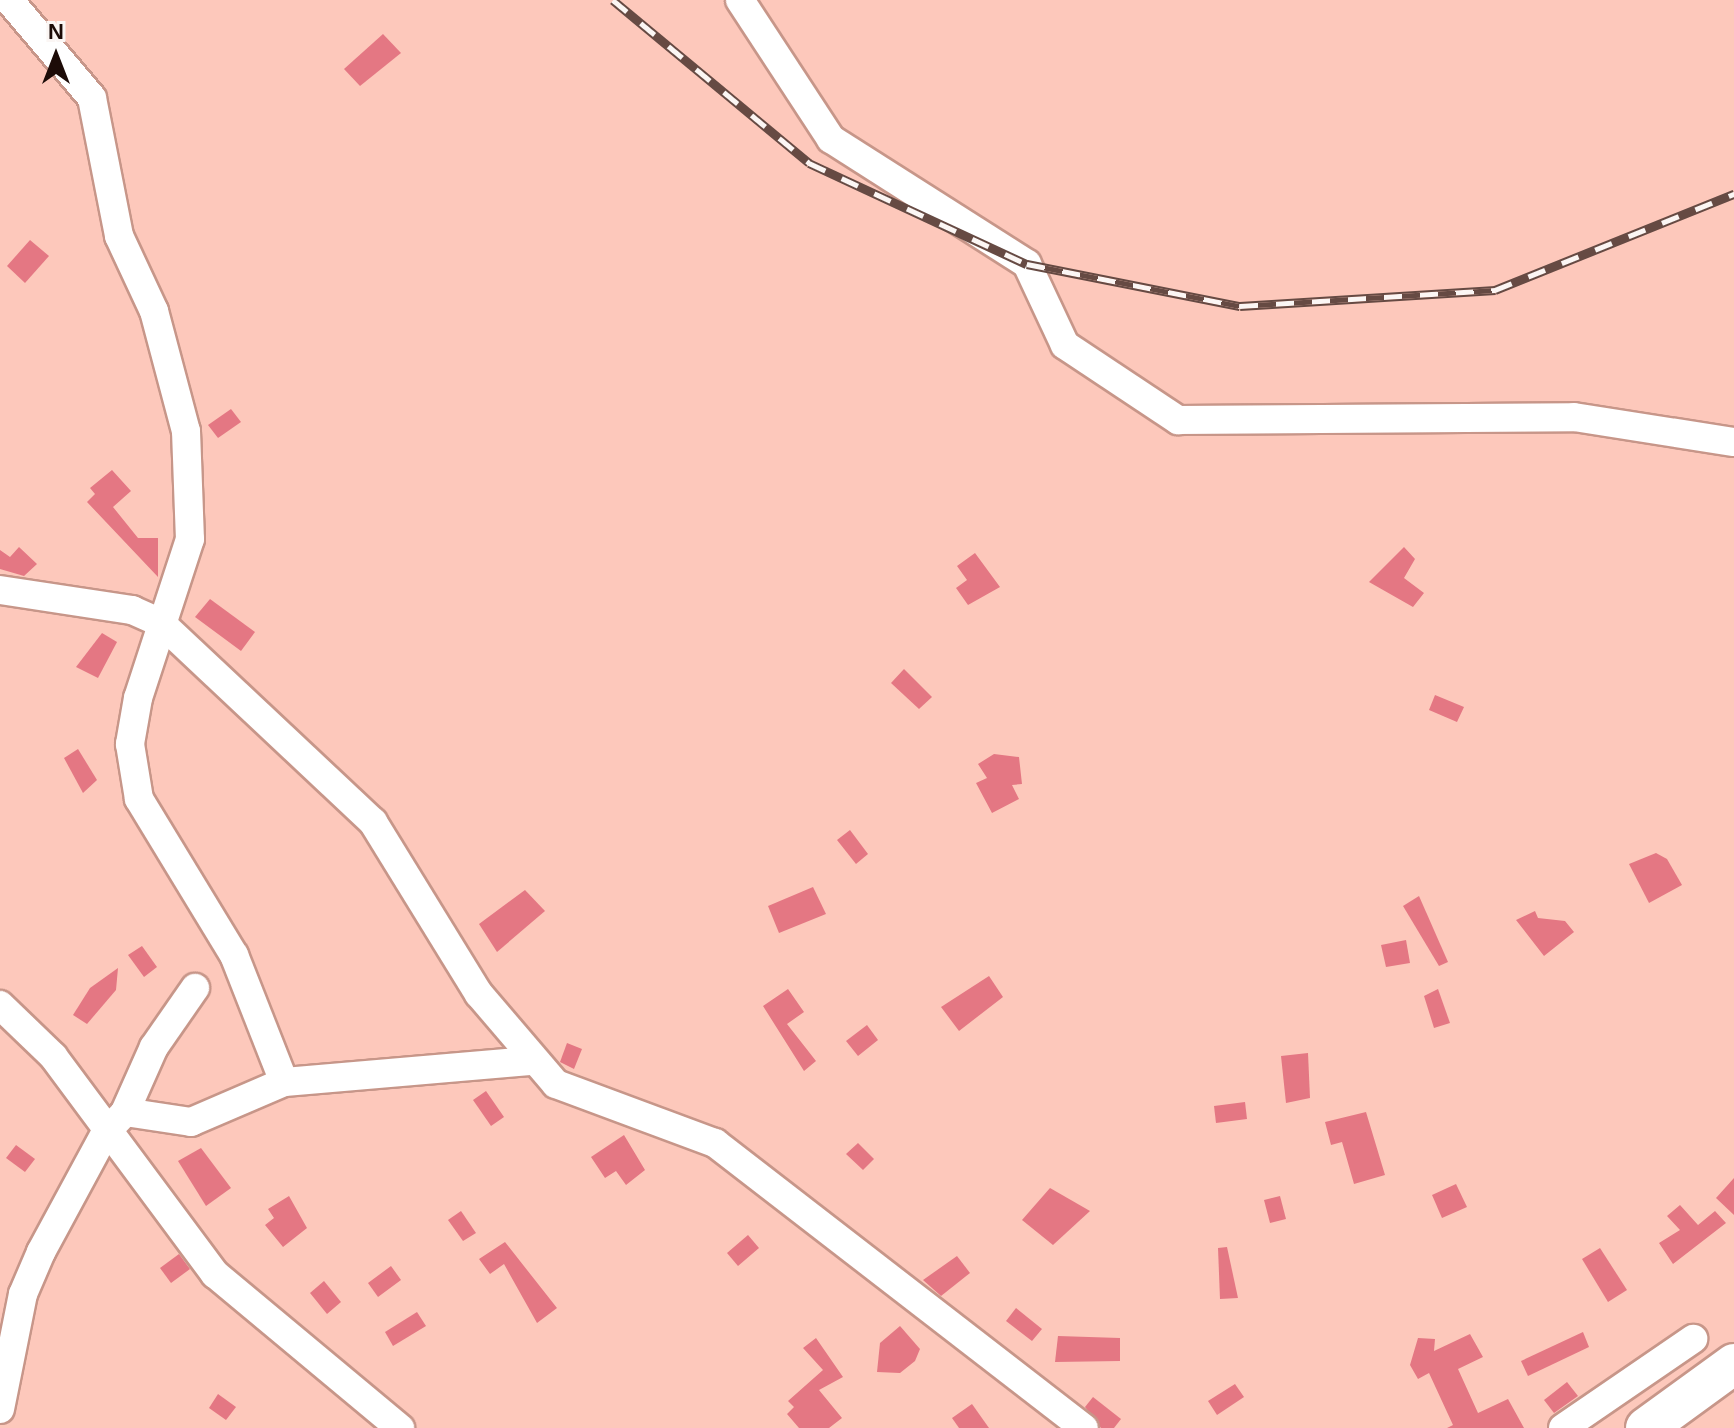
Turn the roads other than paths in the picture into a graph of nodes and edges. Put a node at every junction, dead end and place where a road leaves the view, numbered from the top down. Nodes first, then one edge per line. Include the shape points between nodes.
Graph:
1 (9, 0) edge
2 (740, 0) edge
3 (1734, 442) edge
4 (0, 590) edge
5 (161, 623) junction
6 (195, 988) dead end
7 (0, 1005) edge
8 (530, 1061) junction
9 (284, 1082) junction
10 (116, 1122) junction
11 (1693, 1339) dead end
12 (1734, 1364) edge
13 (0, 1409) edge
14 (400, 1428) edge
15 (1084, 1428) edge
16 (1563, 1428) edge
17 (1646, 1428) edge

1 - 5 street via 50,40 92,98 119,236 171,363 192,496 183,570
2 - 3 street via 831,139 1027,264 1065,345 1178,420 1574,417
4 - 5 street via 132,610
5 - 8 street via 373,822 479,994
5 - 9 street via 130,744 139,799 234,955
6 - 10 street via 154,1047
7 - 10 street
8 - 9 street
8 - 15 street via 587,1098 715,1143
9 - 10 street via 191,1122
10 - 13 street via 23,1294
10 - 14 street via 215,1274
11 - 16 street
12 - 17 highway

